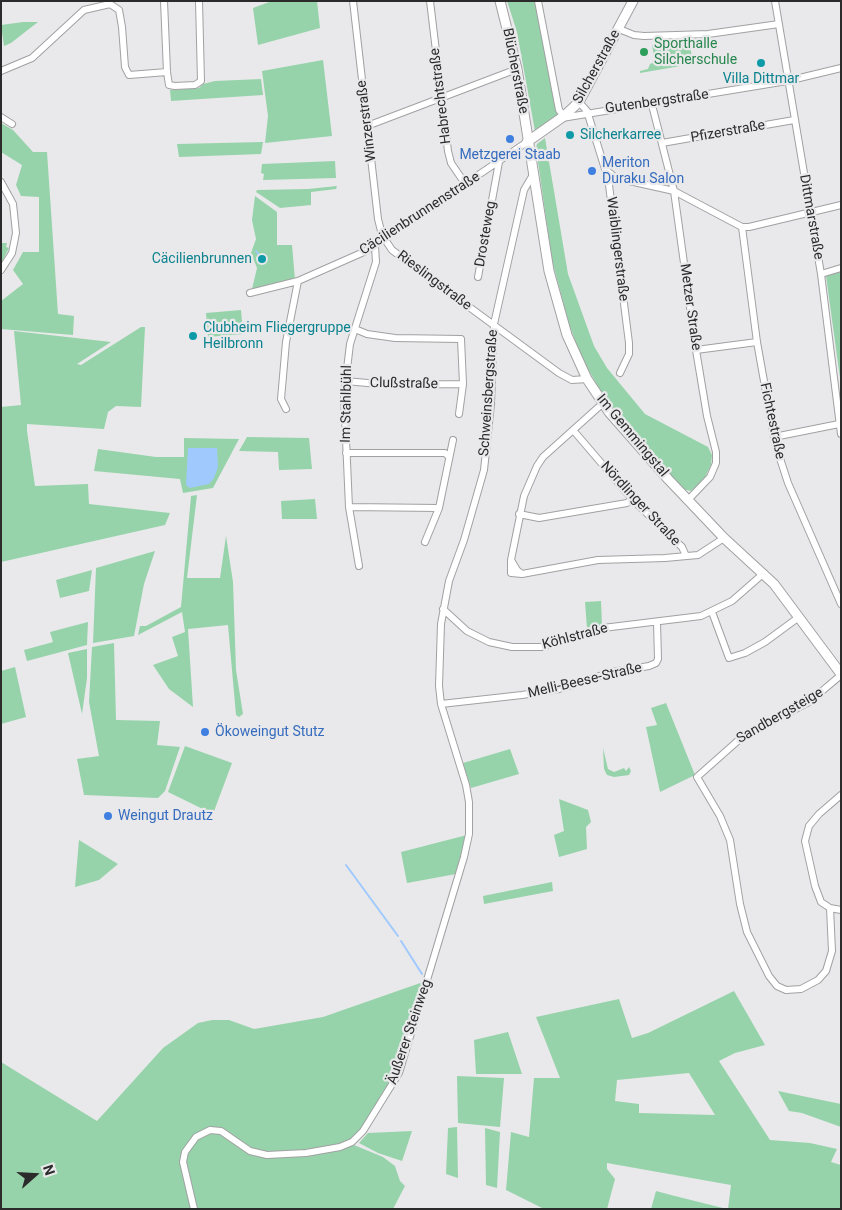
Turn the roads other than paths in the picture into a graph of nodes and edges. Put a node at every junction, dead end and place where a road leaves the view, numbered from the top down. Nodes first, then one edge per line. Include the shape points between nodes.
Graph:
1 (164, 1) edge
2 (198, 1) edge
3 (353, 1) edge
4 (430, 1) edge
5 (500, 1) edge
6 (538, 1) edge
7 (633, 1) edge
8 (775, 1) edge
9 (779, 24) junction
10 (619, 29) junction
11 (841, 68) edge
12 (517, 69) junction
13 (1, 71) edge
14 (167, 72) junction
15 (787, 81) junction
16 (441, 98) junction
17 (579, 102) junction
18 (652, 105) junction
19 (588, 114) junction
20 (1, 117) edge
21 (563, 118) junction
22 (794, 120) junction
23 (12, 124) dead end
24 (367, 126) junction
25 (528, 142) junction
26 (662, 143) junction
27 (499, 162) junction
28 (534, 173) junction
29 (612, 176) junction
30 (1, 182) edge
31 (466, 185) junction
32 (674, 191) junction
33 (841, 205) edge
34 (811, 212) junction
35 (742, 227) junction
36 (385, 238) junction
37 (375, 246) junction
38 (841, 268) edge
39 (1, 270) edge
40 (821, 274) junction
41 (478, 277) dead end
42 (298, 281) junction
43 (250, 292) dead end
44 (494, 324) junction
45 (355, 329) junction
46 (757, 342) junction
47 (696, 350) junction
48 (620, 373) dead end
49 (587, 379) junction
50 (345, 381) junction
51 (463, 384) junction
52 (602, 404) junction
53 (286, 409) dead end
54 (459, 414) dead end
55 (839, 424) junction
56 (573, 430) junction
57 (841, 434) edge
58 (774, 437) junction
59 (453, 440) dead end
60 (346, 453) junction
61 (449, 456) junction
62 (632, 499) junction
63 (688, 500) junction
64 (349, 507) junction
65 (439, 508) junction
66 (519, 514) junction
67 (724, 538) junction
68 (425, 542) dead end
69 (686, 556) junction
70 (358, 566) dead end
71 (764, 574) junction
72 (841, 604) edge
73 (442, 609) junction
74 (712, 612) junction
75 (799, 617) junction
76 (657, 622) junction
77 (841, 674) edge
78 (442, 704) junction
79 (841, 795) edge
80 (830, 908) junction
81 (841, 910) edge
82 (194, 1209) edge

1 - 14 street
2 - 14 street via 201,81 195,85 169,85
3 - 24 street, Winzerstraße
4 - 16 street, Habrechtstraße
5 - 12 street, Blücherstraße
6 - 21 street
7 - 10 street, Silcherstraße
8 - 9 street, Dittmarstraße
9 - 10 street via 708,34 634,36
9 - 15 street, Dittmarstraße
10 - 17 street, Silcherstraße
11 - 15 street, Gutenbergstraße
12 - 16 street
12 - 25 street, Blücherstraße
13 - 14 street via 32,58 84,10 110,4 119,10 125,67 129,75
15 - 18 street, Gutenbergstraße
15 - 22 street, Dittmarstraße
16 - 24 street
16 - 31 street, Habrechtstraße via 449,155
17 - 19 street, Waiblingerstraße
17 - 21 street, Silcherstraße
18 - 19 street, Gutenbergstraße
18 - 26 street, Metzer Straße
19 - 21 street, Gutenbergstraße
19 - 29 street, Waiblingerstraße via 603,162
20 - 23 street
21 - 25 street, Silcherstraße
22 - 26 street, Pfizerstraße
22 - 34 street, Dittmarstraße
24 - 36 street, Winzerstraße via 380,229
25 - 27 street, Cäcilienbrunnenstraße
25 - 28 street, Im Gemmingstal
26 - 32 street, Metzer Straße
27 - 31 street, Cäcilienbrunnenstraße
27 - 41 street, Drosteweg
28 - 44 street, Schweinsbergstraße via 524,190
28 - 49 street, Im Gemmingstal via 555,294
29 - 32 street
29 - 48 street, Waiblingerstraße via 609,185 629,349
30 - 39 street via 13,204 16,233 12,253
31 - 36 street, Cäcilienbrunnenstraße
32 - 35 street
32 - 47 street, Metzer Straße
33 - 34 street
34 - 35 street
34 - 40 street, Dittmarstraße
35 - 46 street, Fichtestraße
36 - 37 street, Cäcilienbrunnenstraße
36 - 44 street, Rieslingstraße via 392,250
37 - 42 street, Cäcilienbrunnenstraße
37 - 45 street, Im Stahlbühl via 376,262
38 - 40 street
40 - 55 street, Dittmarstraße
42 - 43 street, Cäcilienbrunnenstraße
42 - 53 street via 285,349 281,399
44 - 49 street, Rieslingstraße via 566,377
44 - 73 street, Schweinsbergstraße via 484,470
45 - 50 street, Im Stahlbühl
45 - 51 street via 395,338 461,339
46 - 47 street
46 - 58 street, Fichtestraße
47 - 63 street, Metzer Straße via 716,463 710,477
49 - 52 street, Im Gemmingstal
50 - 51 street, Clußstraße via 392,385
50 - 60 street, Im Stahlbühl
51 - 54 street
52 - 56 street
52 - 63 street, Im Gemmingstal
55 - 57 street, Dittmarstraße
55 - 58 street
56 - 62 street, Nördlinger Straße
56 - 66 street via 538,464
58 - 72 street, Fichtestraße via 788,484
59 - 61 street
60 - 61 street via 445,452
60 - 64 street, Im Stahlbühl
61 - 65 street
62 - 66 street via 627,503 539,518
62 - 69 street, Nördlinger Straße via 682,547
63 - 67 street, Im Gemmingstal
64 - 65 street
64 - 70 street, Im Stahlbühl
65 - 68 street
66 - 69 street via 511,573 522,574 598,560
67 - 69 street via 709,550
67 - 71 street, Im Gemmingstal
71 - 74 street, Köhlstraße via 742,595
71 - 75 street, Im Gemmingstal
73 - 76 street, Köhlstraße via 467,631 489,642 512,647 542,647 603,628
73 - 78 street, Schweinsbergstraße via 439,686
74 - 75 street via 729,658 765,642
74 - 76 street, Köhlstraße via 690,619
75 - 77 street, Im Gemmingstal
76 - 78 street, Melli-Beese-Straße via 658,659 649,666 612,672 559,689
77 - 80 street, Sandbergsteige via 810,702 741,738 697,777 730,840 747,932 777,986 786,990 801,988 826,972 832,950
78 - 82 street, Äußerer Steinweg via 466,785 469,834 397,1078 360,1135 337,1149 267,1155 250,1151 221,1131 210,1130 196,1137 185,1152 183,1162
79 - 80 street via 819,814 805,834 818,896
80 - 81 street

